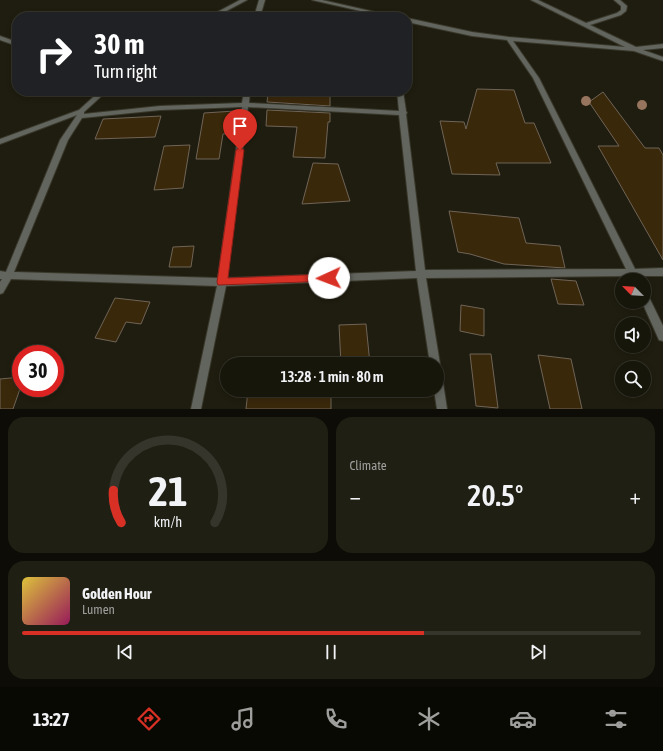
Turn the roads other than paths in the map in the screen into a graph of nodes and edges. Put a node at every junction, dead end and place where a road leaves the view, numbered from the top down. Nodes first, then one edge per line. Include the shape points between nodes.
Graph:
1 (244, 0) edge
2 (262, 0) edge
3 (315, 0) edge
4 (534, 0) edge
5 (617, 0) edge
6 (221, 12) edge
7 (258, 12) edge
8 (369, 12) edge
9 (412, 21) edge
10 (586, 25) junction
11 (0, 38) edge
12 (509, 39) junction
13 (12, 42) edge
14 (663, 46) edge
15 (635, 49) junction
16 (663, 59) edge
17 (99, 96) edge
18 (247, 96) edge
19 (401, 96) edge
20 (246, 105) junction
21 (81, 113) junction
22 (404, 113) junction
23 (0, 142) edge
24 (663, 272) edge
25 (634, 273) edge
26 (5, 274) edge
27 (421, 274) junction
28 (651, 274) edge
29 (615, 276) edge
30 (222, 282) junction
31 (0, 290) edge
32 (650, 309) edge
33 (663, 337) edge
34 (434, 357) edge
35 (440, 397) edge
36 (196, 409) edge
37 (442, 409) edge

1 - 6 street
2 - 7 street
3 - 8 street
4 - 10 street
5 - 10 street via 624,6 624,10
9 - 12 street
10 - 15 street
11 - 13 street
12 - 15 street
12 - 25 street via 536,78
14 - 15 street
15 - 16 street
17 - 21 street
18 - 20 street
19 - 22 street
20 - 21 street
20 - 22 street
20 - 30 street
21 - 23 street
21 - 26 street via 64,140
22 - 27 street
24 - 28 street
26 - 30 street
26 - 31 street
27 - 29 street
27 - 30 street
27 - 34 street
30 - 36 street
32 - 33 street
35 - 37 street

